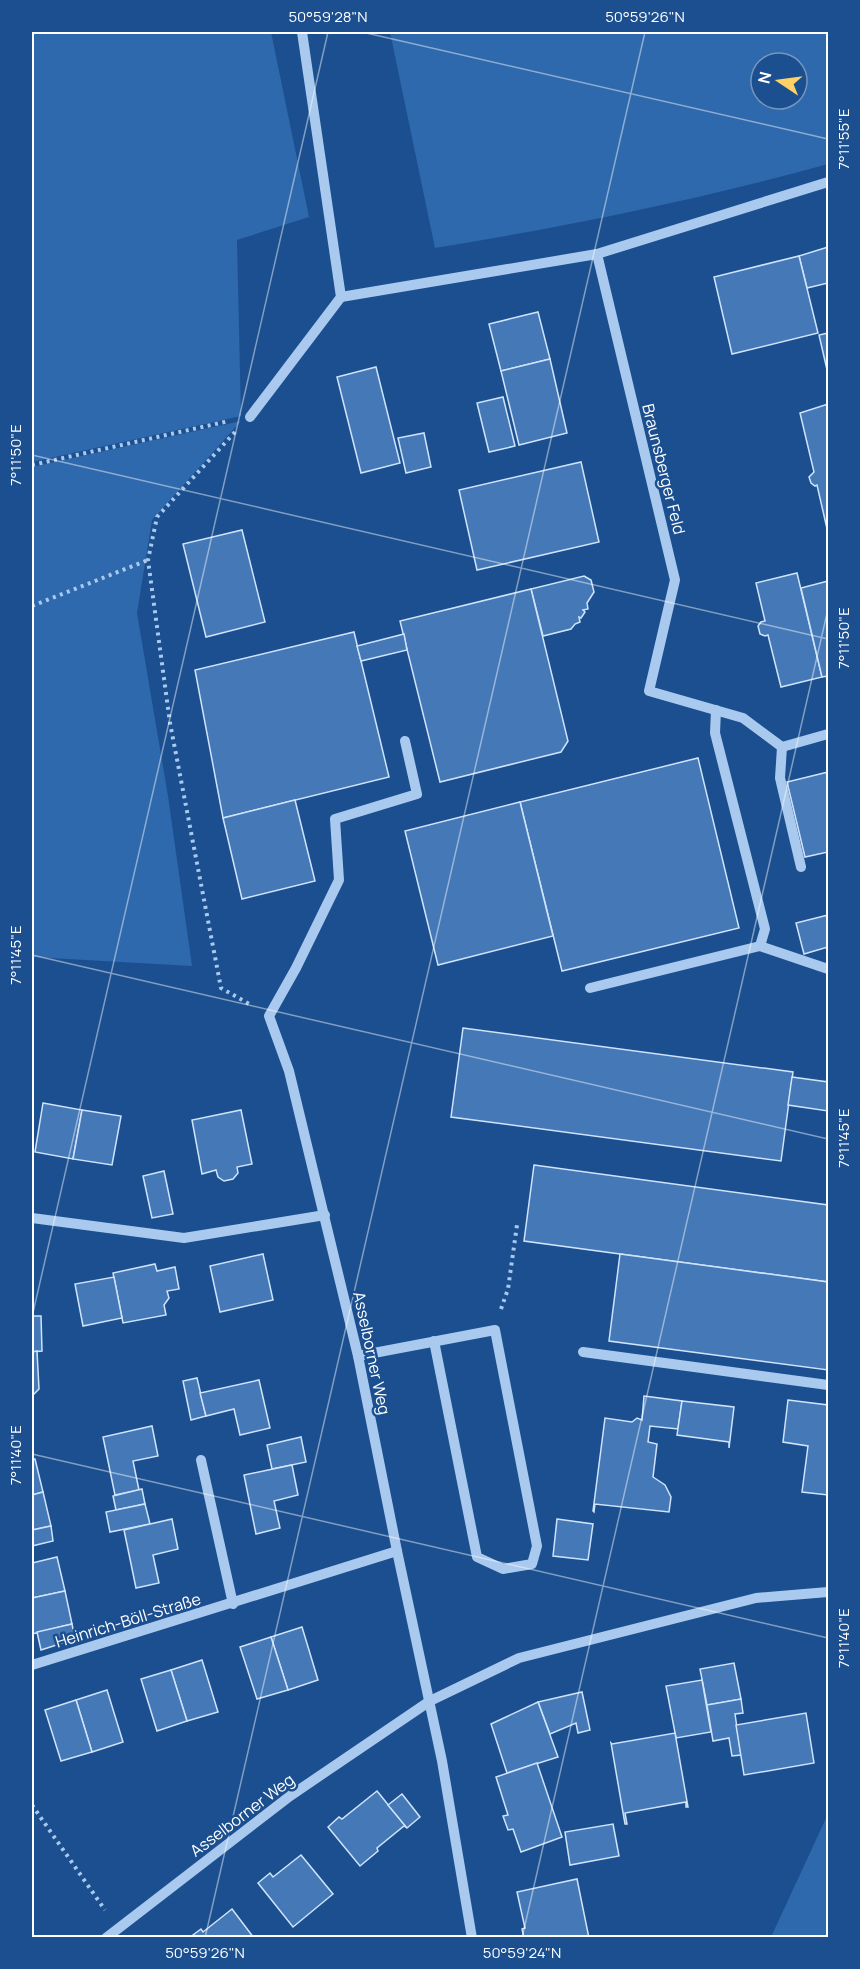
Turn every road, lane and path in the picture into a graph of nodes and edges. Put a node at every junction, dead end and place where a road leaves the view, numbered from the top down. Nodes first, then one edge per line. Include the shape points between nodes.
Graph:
1 (302, 32) edge
2 (828, 182) edge
3 (597, 254) junction
4 (341, 297) junction
5 (250, 417) junction
6 (32, 465) edge
7 (148, 560) junction
8 (32, 606) edge
9 (716, 710) junction
10 (828, 734) edge
11 (405, 741) dead end
12 (782, 747) junction
13 (801, 867) dead end
14 (760, 946) junction
15 (828, 969) edge
16 (590, 988) dead end
17 (269, 1016) junction
18 (325, 1215) junction
19 (32, 1218) edge
20 (517, 1225) dead end
21 (495, 1330) junction
22 (434, 1341) junction
23 (583, 1352) dead end
24 (358, 1356) junction
25 (828, 1385) edge
26 (201, 1460) dead end
27 (397, 1551) junction
28 (828, 1592) edge
29 (233, 1604) junction
30 (32, 1665) edge
31 (430, 1701) junction
32 (32, 1805) edge
33 (120, 1927) junction
34 (106, 1938) edge
35 (471, 1938) edge

1 - 4 street
2 - 3 street
3 - 4 street
3 - 9 street, Braunsberger Feld via 675,580 649,691
4 - 5 street
5 - 6 path
5 - 7 path via 157,517
7 - 8 path
7 - 17 path via 170,723 222,988
9 - 12 street via 743,718
9 - 14 street via 715,733 765,929
10 - 12 street
11 - 17 street via 417,794 335,819 339,880
12 - 13 street via 780,778
14 - 15 street
14 - 16 street
17 - 18 street, Asselborner Weg via 289,1071
18 - 19 street via 184,1238
18 - 24 street, Asselborner Weg
20 - 21 path via 508,1289
21 - 22 street
21 - 22 street via 537,1546 532,1564 503,1569 477,1557
22 - 24 street
23 - 25 street
24 - 27 street, Asselborner Weg
26 - 29 street
27 - 29 street, Heinrich-Böll-Straße
27 - 31 street, Asselborner Weg
28 - 31 street, Asselborner Weg via 756,1598 519,1658
29 - 30 street, Heinrich-Böll-Straße
31 - 33 street, Asselborner Weg via 290,1796
31 - 35 street, Asselborner Weg
32 - 33 path
33 - 34 street, Asselborner Weg

